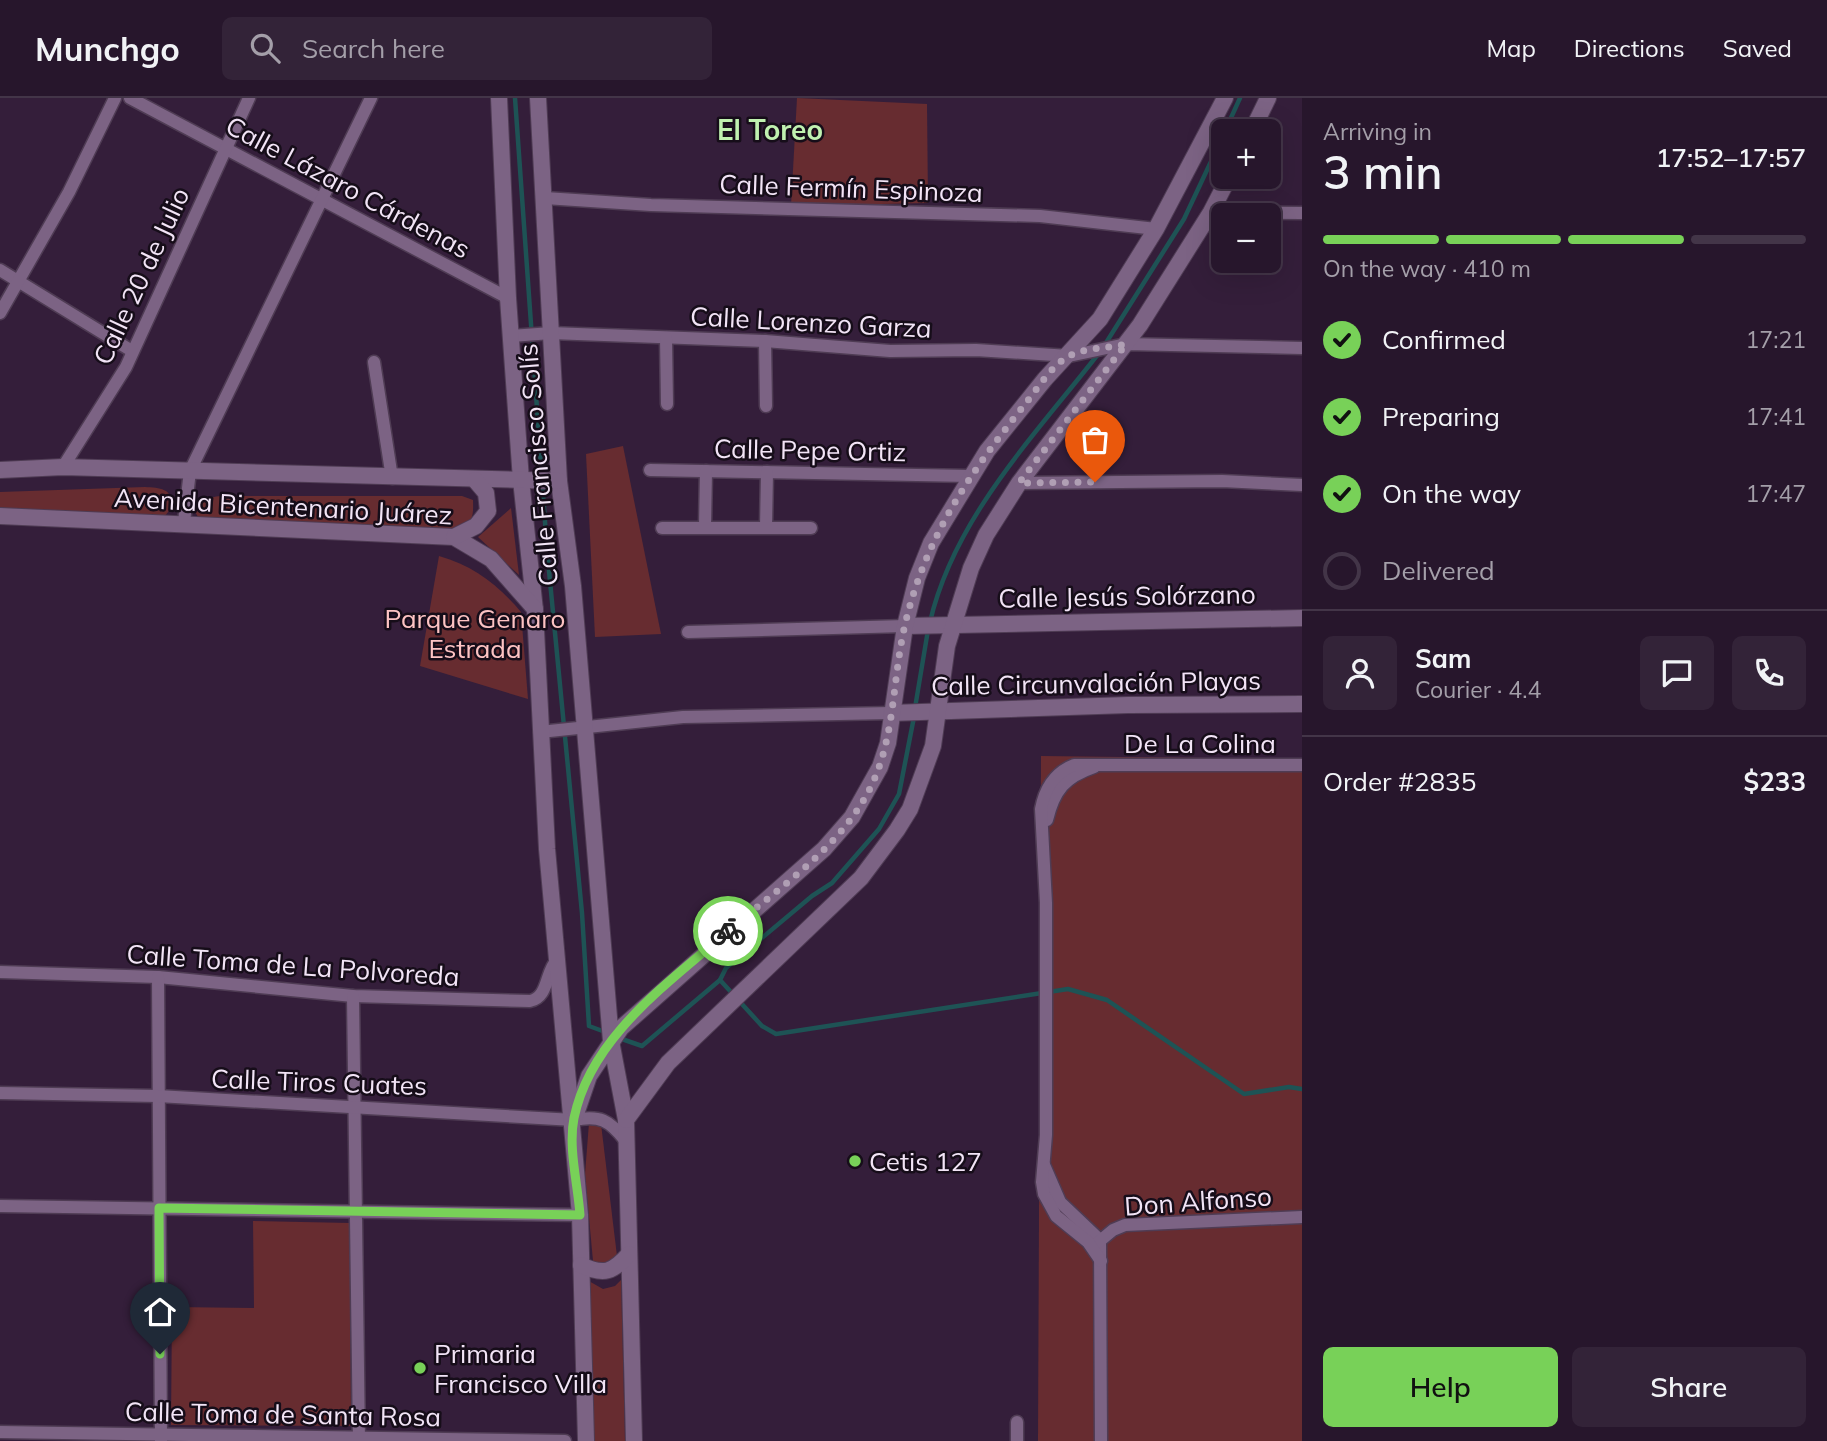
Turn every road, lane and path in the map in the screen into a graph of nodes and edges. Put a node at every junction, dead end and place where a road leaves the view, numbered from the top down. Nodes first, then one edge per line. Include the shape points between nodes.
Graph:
1 (115, 98) edge
2 (130, 98) edge
3 (249, 98) edge
4 (371, 98) edge
5 (499, 98) edge
6 (538, 98) edge
7 (1225, 98) edge
8 (1268, 98) edge
9 (1258, 119) edge
10 (225, 148) junction
11 (545, 198) junction
12 (322, 200) junction
13 (1211, 212) edge
14 (1281, 213) edge
15 (1302, 213) edge
16 (1156, 229) junction
17 (0, 270) edge
18 (18, 281) junction
19 (508, 298) junction
20 (0, 313) edge
21 (551, 333) junction
22 (512, 335) junction
23 (666, 338) junction
24 (765, 341) junction
25 (1126, 344) junction
26 (1302, 348) edge
27 (132, 351) junction
28 (1069, 356) junction
29 (374, 362) dead end
30 (667, 404) dead end
31 (766, 406) dead end
32 (63, 467) junction
33 (0, 470) edge
34 (650, 470) dead end
35 (190, 471) junction
36 (706, 471) junction
37 (767, 471) junction
38 (969, 477) junction
39 (392, 478) junction
40 (475, 480) junction
41 (521, 480) junction
42 (559, 481) junction
43 (1019, 483) junction
44 (1302, 485) edge
45 (0, 516) edge
46 (184, 522) junction
47 (705, 526) junction
48 (766, 527) junction
49 (662, 528) dead end
50 (811, 528) dead end
51 (454, 537) junction
52 (535, 610) junction
53 (1302, 618) edge
54 (953, 624) junction
55 (905, 626) junction
56 (688, 632) dead end
57 (1302, 704) edge
58 (937, 711) junction
59 (891, 713) junction
60 (582, 729) junction
61 (540, 732) junction
62 (1302, 765) edge
63 (1098, 766) joint
64 (557, 960) junction
65 (0, 972) edge
66 (158, 977) junction
67 (353, 996) junction
68 (610, 1034) junction
69 (0, 1093) edge
70 (158, 1097) junction
71 (354, 1106) junction
72 (574, 1120) junction
73 (626, 1120) junction
74 (625, 1140) junction
75 (0, 1206) edge
76 (159, 1208) junction
77 (356, 1211) junction
78 (580, 1215) junction
79 (1302, 1217) edge
80 (1096, 1244) junction
81 (629, 1254) junction
82 (581, 1265) junction
83 (1017, 1422) dead end
84 (0, 1432) edge
85 (161, 1438) edge
86 (359, 1439) edge
87 (565, 1441) edge
88 (586, 1441) edge
89 (634, 1441) edge
90 (1017, 1441) edge
91 (1101, 1441) edge

1 - 18 street
2 - 10 street, Calle Lázaro Cárdenas
3 - 10 street, Calle 20 de Julio
4 - 12 street
5 - 19 main road, Calle Francisco Solís
6 - 11 main road, Calle Francisco Solís
7 - 16 main road
8 - 9 main road
10 - 12 street, Calle Lázaro Cárdenas
10 - 27 street, Calle 20 de Julio
11 - 16 street, Calle Fermín Espinoza via 1040,216
11 - 21 main road, Calle Francisco Solís
12 - 19 street, Calle Lázaro Cárdenas
12 - 35 street
13 - 25 main road
14 - 15 street
16 - 28 main road via 1100,320
17 - 18 street
18 - 20 street
18 - 27 street
19 - 22 main road, Calle Francisco Solís
21 - 22 street, Calle Lorenzo Garza
21 - 23 street, Calle Lorenzo Garza
21 - 42 main road, Calle Francisco Solís
22 - 41 main road, Calle Francisco Solís
23 - 24 street, Calle Lorenzo Garza
23 - 30 street
24 - 28 street, Calle Lorenzo Garza via 890,351
24 - 31 street
25 - 26 street, Calle Lorenzo Garza
25 - 28 street, Calle Lorenzo Garza
25 - 43 main road
27 - 32 street, Calle 20 de Julio
28 - 38 main road via 1045,379
29 - 39 street
32 - 33 main road, Avenida Bicentenario Juárez
32 - 35 main road, Avenida Bicentenario Juárez
34 - 36 street, Calle Pepe Ortiz
35 - 39 main road, Avenida Bicentenario Juárez
35 - 46 street
36 - 37 street, Calle Pepe Ortiz
36 - 47 street
37 - 38 street, Calle Pepe Ortiz
37 - 48 street
38 - 55 main road via 931,543
39 - 40 main road, Avenida Bicentenario Juárez
40 - 41 main road, Avenida Bicentenario Juárez
40 - 51 main road via 486,493 488,512 476,526
41 - 42 main road, Avenida Bicentenario Juárez
41 - 52 main road, Calle Francisco Solís
42 - 60 main road, Calle Francisco Solís via 573,586
43 - 44 street
43 - 54 main road via 986,535
45 - 46 main road, Avenida Bicentenario Juárez
46 - 51 main road, Avenida Bicentenario Juárez
47 - 48 street
47 - 49 street
48 - 50 street
51 - 52 main road, Avenida Bicentenario Juárez via 491,559
52 - 61 main road, Calle Francisco Solís
53 - 54 main road, Calle Jesús Solórzano
54 - 55 main road, Calle Jesús Solórzano
54 - 58 main road
55 - 56 street
55 - 59 main road
57 - 58 main road, Calle Circunvalación Playas
58 - 59 main road, Calle Circunvalación Playas
58 - 73 main road via 925,771 909,809 879,858 682,1049
59 - 60 street via 683,717
59 - 68 main road via 880,767 852,817 824,849
60 - 61 street
60 - 68 main road, Calle Francisco Solís
61 - 64 main road, Calle Francisco Solís
62 - 63 street, De La Colina
63 - 80 street, Don Alfonso via 1075,775 1057,790 1044,832 1044,1165 1060,1202
64 - 67 street, Calle Toma de La Polvoreda via 543,992 530,1001
64 - 72 main road, Calle Francisco Solís
65 - 66 street, Calle Toma de La Polvoreda
66 - 67 street, Calle Toma de La Polvoreda
66 - 70 street
67 - 71 street
68 - 72 main road
68 - 73 main road, Calle Francisco Solís
69 - 70 street, Calle Tiros Cuates
70 - 71 street, Calle Tiros Cuates
70 - 76 street
71 - 72 street, Calle Tiros Cuates
71 - 77 street
72 - 74 street, Calle Tiros Cuates via 603,1118
72 - 78 main road, Calle Francisco Solís
73 - 74 main road, Calle Francisco Solís
74 - 81 main road, Calle Francisco Solís
75 - 76 street
76 - 77 street
76 - 85 street
77 - 78 street
77 - 86 street
78 - 82 main road, Calle Francisco Solís
79 - 80 street, Don Alfonso via 1125,1226
80 - 91 street, Don Alfonso via 1101,1261
81 - 82 main road via 609,1272
81 - 89 main road, Calle Francisco Solís
82 - 88 main road, Calle Francisco Solís
83 - 90 street
84 - 85 street, Calle Toma de Santa Rosa
85 - 86 street, Calle Toma de Santa Rosa
86 - 87 street, Calle Toma de Santa Rosa

